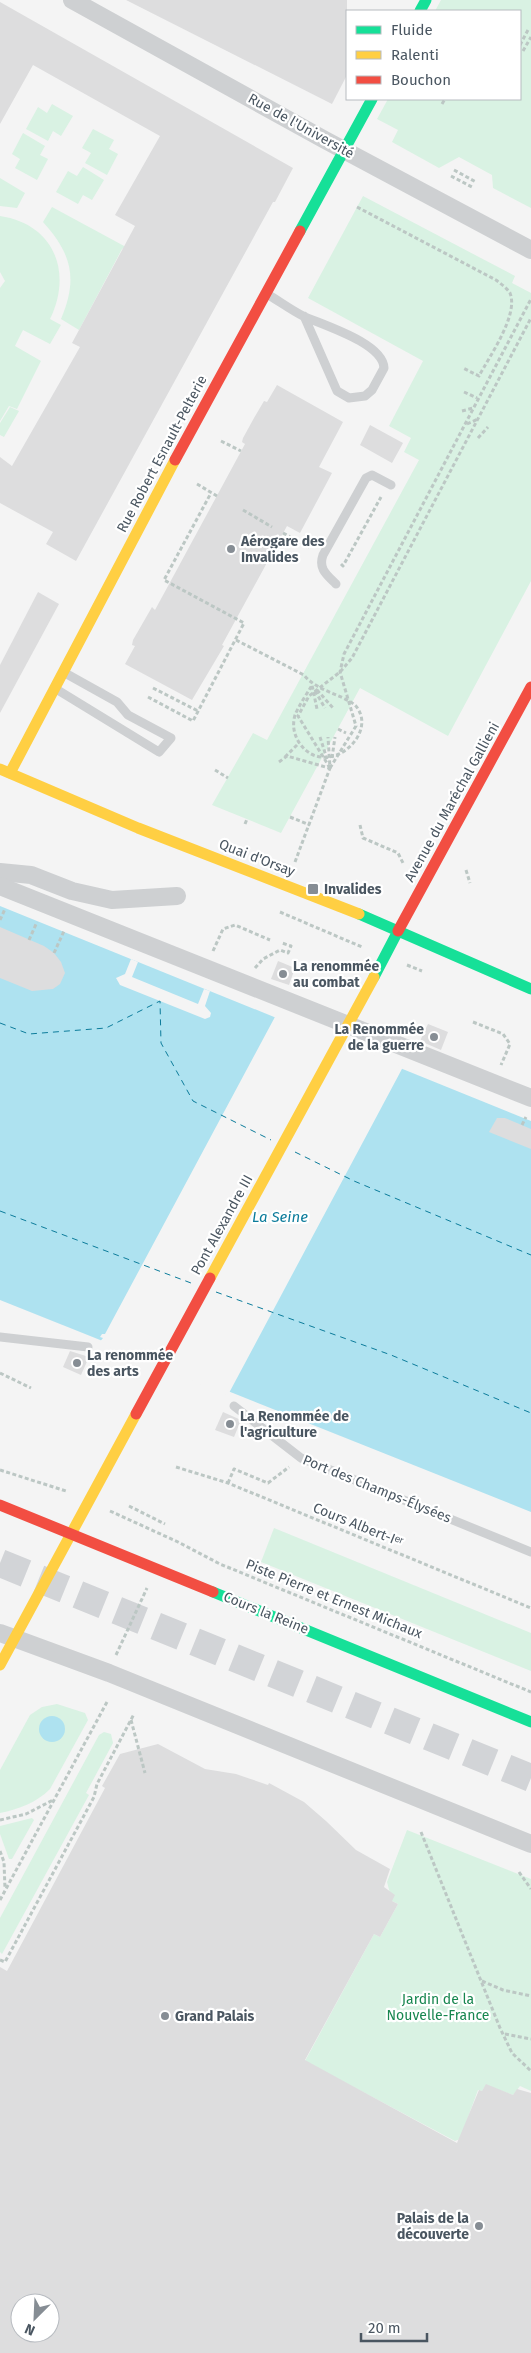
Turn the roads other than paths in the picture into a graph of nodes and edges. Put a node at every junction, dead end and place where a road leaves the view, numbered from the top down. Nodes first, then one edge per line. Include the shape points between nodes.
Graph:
1 (72, 0) edge
2 (371, 100) edge
3 (344, 150) junction
4 (531, 250) edge
5 (266, 294) junction
6 (304, 316) junction
7 (391, 485) dead end
8 (336, 584) dead end
9 (62, 672) junction
10 (531, 687) edge
11 (54, 688) junction
12 (5, 771) edge
13 (0, 872) edge
14 (0, 886) edge
15 (177, 896) dead end
16 (398, 931) junction
17 (531, 988) edge
18 (531, 1098) edge
19 (0, 1337) edge
20 (88, 1347) dead end
21 (234, 1406) dead end
22 (0, 1505) edge
23 (72, 1533) junction
24 (531, 1552) edge
25 (7, 1636) edge
26 (0, 1665) edge
27 (531, 1722) edge
28 (531, 1844) edge

1 - 3 street, Rue de l'Université
2 - 3 main road, Rue Robert Esnault-Pelterie
3 - 4 street, Rue de l'Université
3 - 5 main road, Rue Robert Esnault-Pelterie
5 - 6 lane
5 - 9 main road, Rue Robert Esnault-Pelterie
6 - 6 lane via 332,326 381,357 384,368 365,396 349,398 337,391
7 - 8 lane via 372,475 366,478 323,555 320,562 323,571
9 - 11 main road, Rue Robert Esnault-Pelterie
9 - 11 lane via 117,702 128,715 171,738 159,752
10 - 16 main road, Avenue du Maréchal Gallieni
11 - 12 main road, Rue Robert Esnault-Pelterie
12 - 16 main road, Quai d'Orsay
13 - 15 street via 30,876 72,892 112,900
14 - 18 street
16 - 17 main road, Quai d'Orsay
16 - 23 main road, Pont Alexandre III, bridge
19 - 20 lane
21 - 24 lane, Port des Champs-Élysées via 301,1458
22 - 23 main road, Cours la Reine
23 - 25 main road, Pont Alexandre III
23 - 27 main road, Cours la Reine
25 - 26 main road, Pont Alexandre III
25 - 28 street via 109,1672

